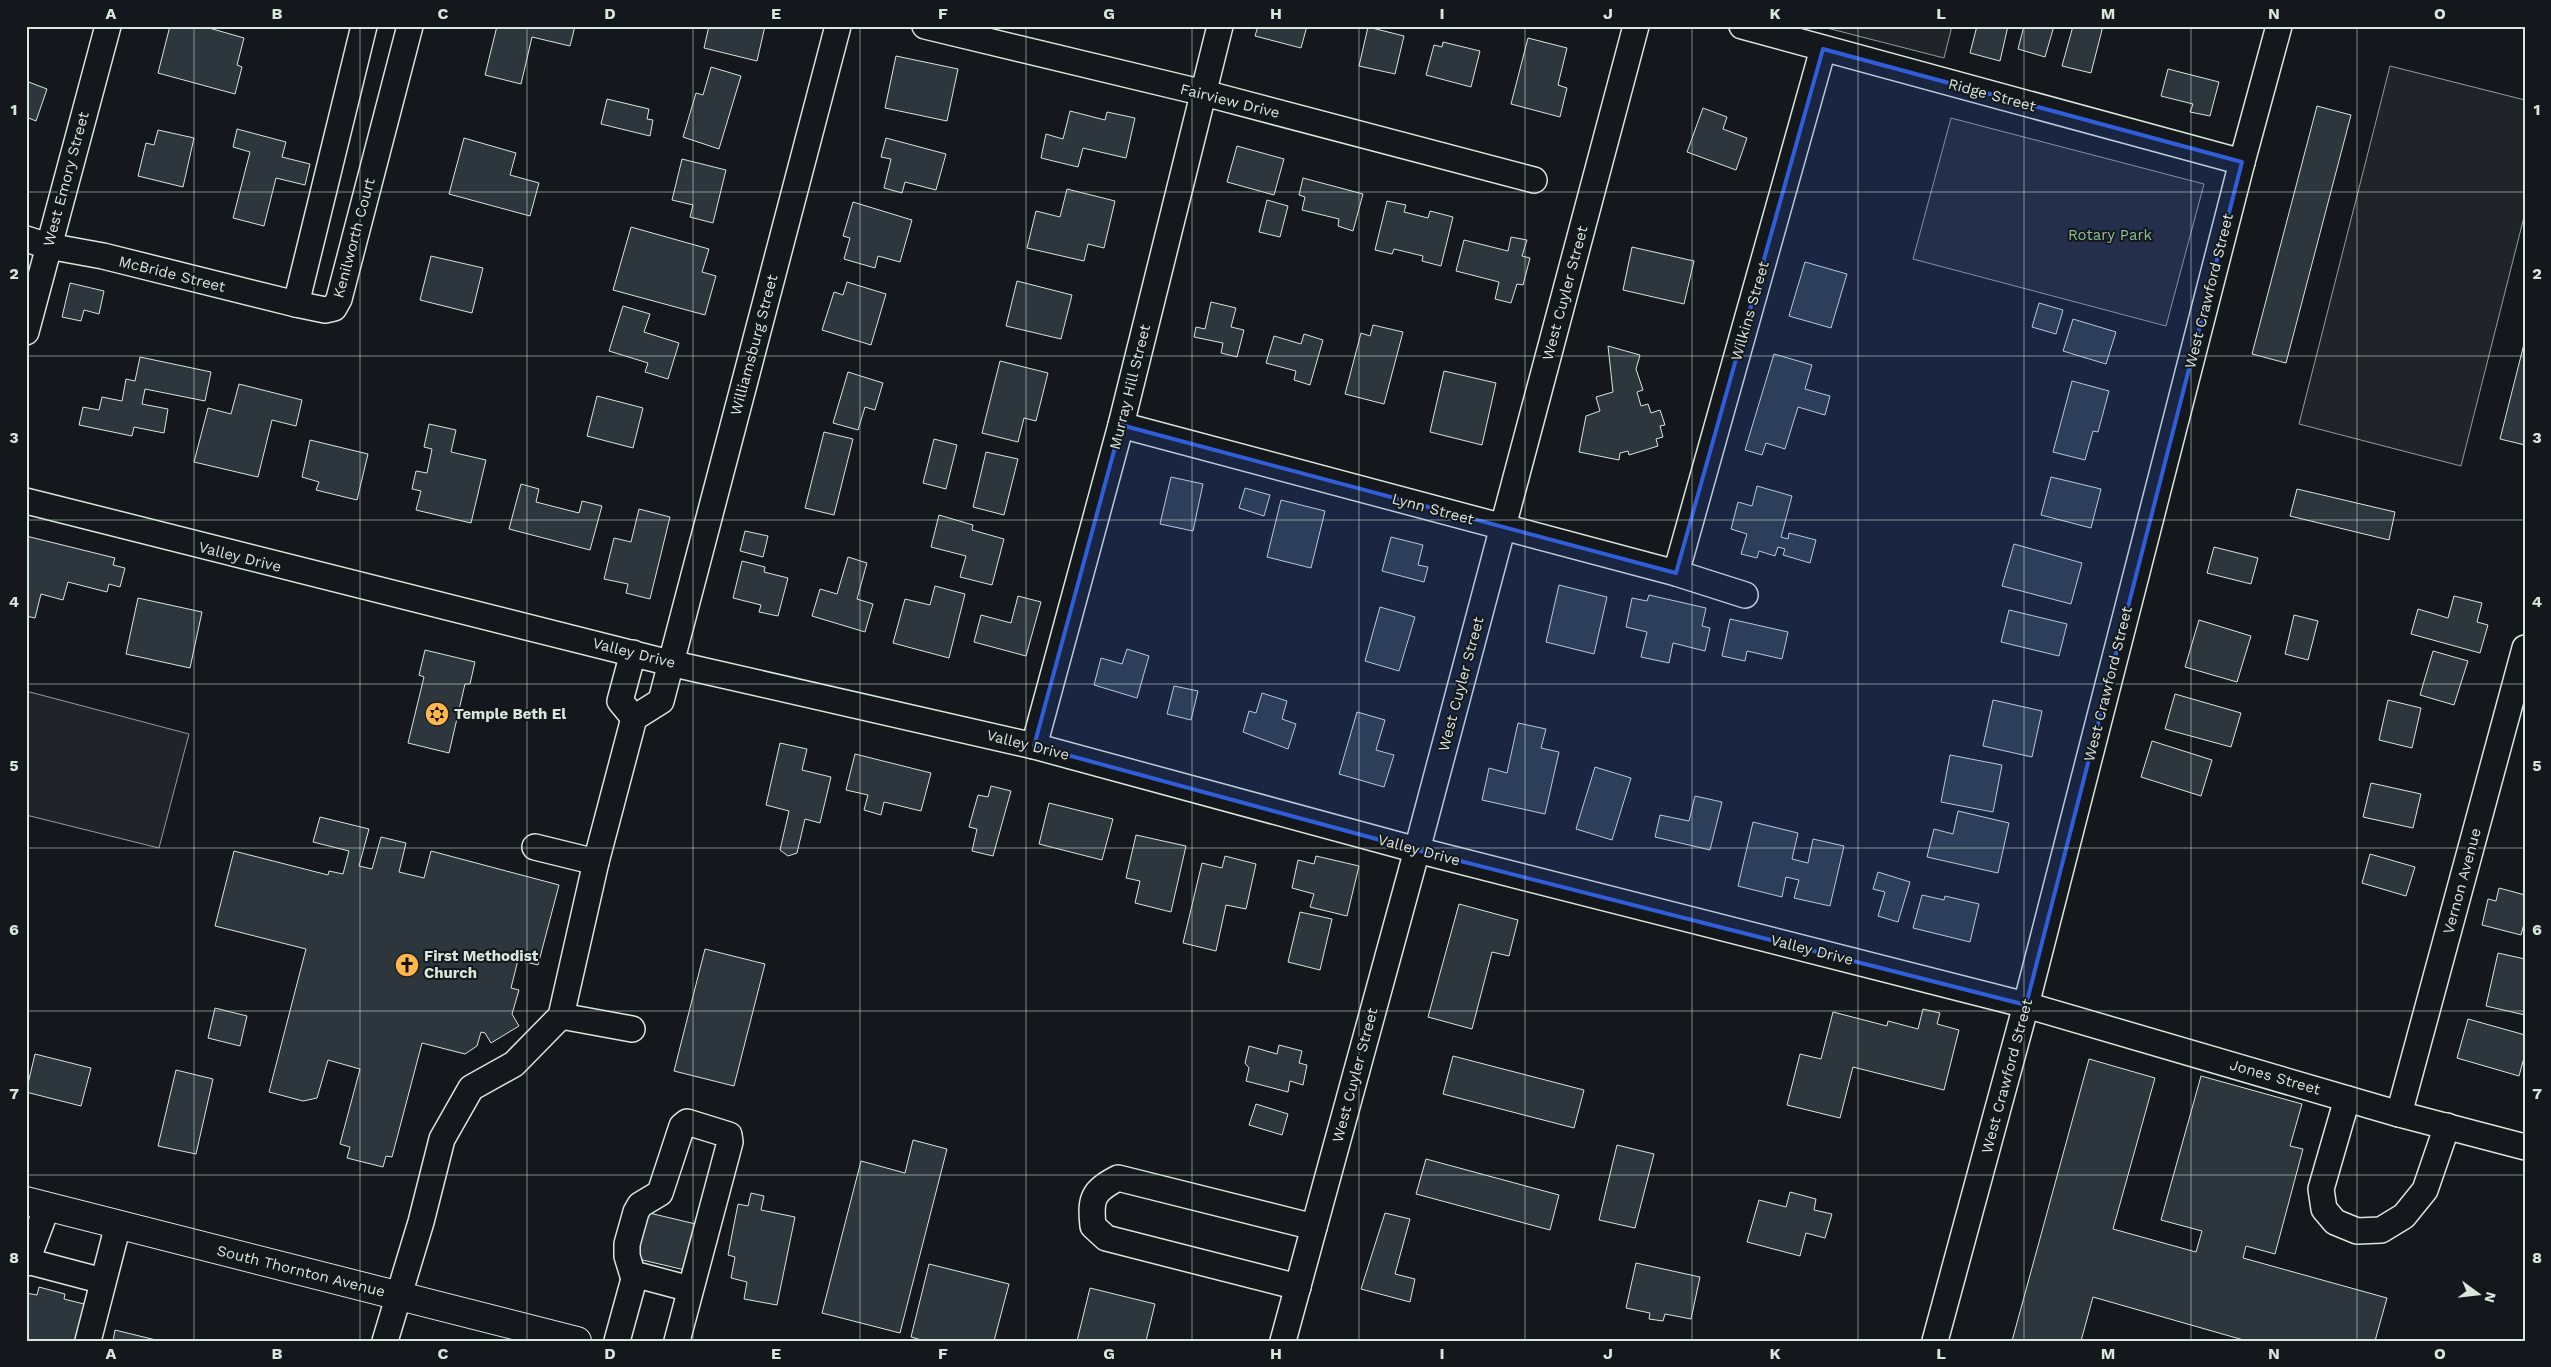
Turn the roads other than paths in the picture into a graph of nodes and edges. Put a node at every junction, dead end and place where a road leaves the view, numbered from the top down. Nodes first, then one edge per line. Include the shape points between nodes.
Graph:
1 (108, 26) edge
2 (364, 26) edge
3 (410, 26) edge
4 (838, 26) edge
5 (925, 26) edge
6 (1220, 26) edge
7 (1636, 26) edge
8 (1742, 26) edge
9 (2279, 26) edge
10 (1823, 49) junction
11 (1204, 93) junction
12 (2242, 162) junction
13 (1534, 180) dead end
14 (37, 243) edge
15 (296, 304) junction
16 (26, 332) edge
17 (1121, 425) junction
18 (26, 501) edge
19 (1503, 528) junction
20 (1676, 573) junction
21 (1745, 595) dead end
22 (2525, 648) edge
23 (633, 653) junction
24 (670, 663) junction
25 (634, 718) junction
26 (1034, 746) junction
27 (535, 847) dead end
28 (1417, 850) junction
29 (596, 862) junction
30 (2026, 1005) junction
31 (561, 1016) junction
32 (632, 1029) dead end
33 (2347, 1099) junction
34 (2399, 1114) junction
35 (2447, 1126) junction
36 (2525, 1147) edge
37 (37, 1204) edge
38 (118, 1225) junction
39 (1314, 1227) junction
40 (27, 1262) edge
41 (634, 1279) junction
42 (103, 1281) junction
43 (1298, 1287) junction
44 (690, 1289) junction
45 (397, 1296) junction
46 (88, 1341) edge
47 (385, 1341) edge
48 (576, 1341) edge
49 (617, 1341) edge
50 (676, 1341) edge
51 (1283, 1341) edge
52 (1935, 1341) edge

1 - 14 street, West Emory Street
2 - 15 street
3 - 15 street, Kenilworth Court via 339,300 334,308 325,310
4 - 24 street, Williamsburg Street
5 - 11 street, Fairview Drive
6 - 11 street, Murray Hill Street
7 - 19 street, West Cuyler Street
8 - 10 street, Ridge Street
9 - 12 street, West Crawford Street
10 - 12 street, Ridge Street
10 - 20 street, Wilkins Street
11 - 13 street, Fairview Drive
11 - 17 street, Murray Hill Street
12 - 30 street, West Crawford Street
14 - 15 street, McBride Street
14 - 16 street, West Emory Street
17 - 19 street, Lynn Street
17 - 26 street, Murray Hill Street
18 - 23 street, Valley Drive via 331,580
19 - 20 street, Lynn Street
19 - 28 street, West Cuyler Street
20 - 21 street, Lynn Street
22 - 34 street, Vernon Avenue
23 - 24 street, Valley Drive
23 - 25 street via 620,701
24 - 25 street, Williamsburg Street via 661,701
24 - 26 street, Valley Drive
25 - 29 street
26 - 28 street, Valley Drive
27 - 29 street
28 - 30 street, Valley Drive
28 - 39 street, West Cuyler Street
29 - 31 street
30 - 33 street, Jones Street
30 - 52 street, West Crawford Street
31 - 32 street
31 - 45 street via 514,1064 471,1088 442,1139 421,1222
33 - 34 street, Jones Street
33 - 35 street via 2321,1189 2324,1208 2335,1222 2357,1232 2381,1230 2404,1216 2425,1190
34 - 35 street, Jones Street
35 - 36 street, Jones Street
37 - 38 main road, South Thornton Avenue
37 - 40 street
38 - 42 street
38 - 45 main road, South Thornton Avenue
39 - 43 street, West Cuyler Street
39 - 43 street via 1118,1178 1100,1188 1091,1204 1092,1226 1106,1238
40 - 42 street
41 - 44 street via 642,1276
41 - 44 street via 627,1244 636,1212 640,1205 660,1193 682,1126 687,1122 729,1135 730,1142
41 - 49 street
42 - 46 street
43 - 51 street, West Cuyler Street
44 - 50 street
45 - 47 street
45 - 48 main road, South Thornton Avenue

